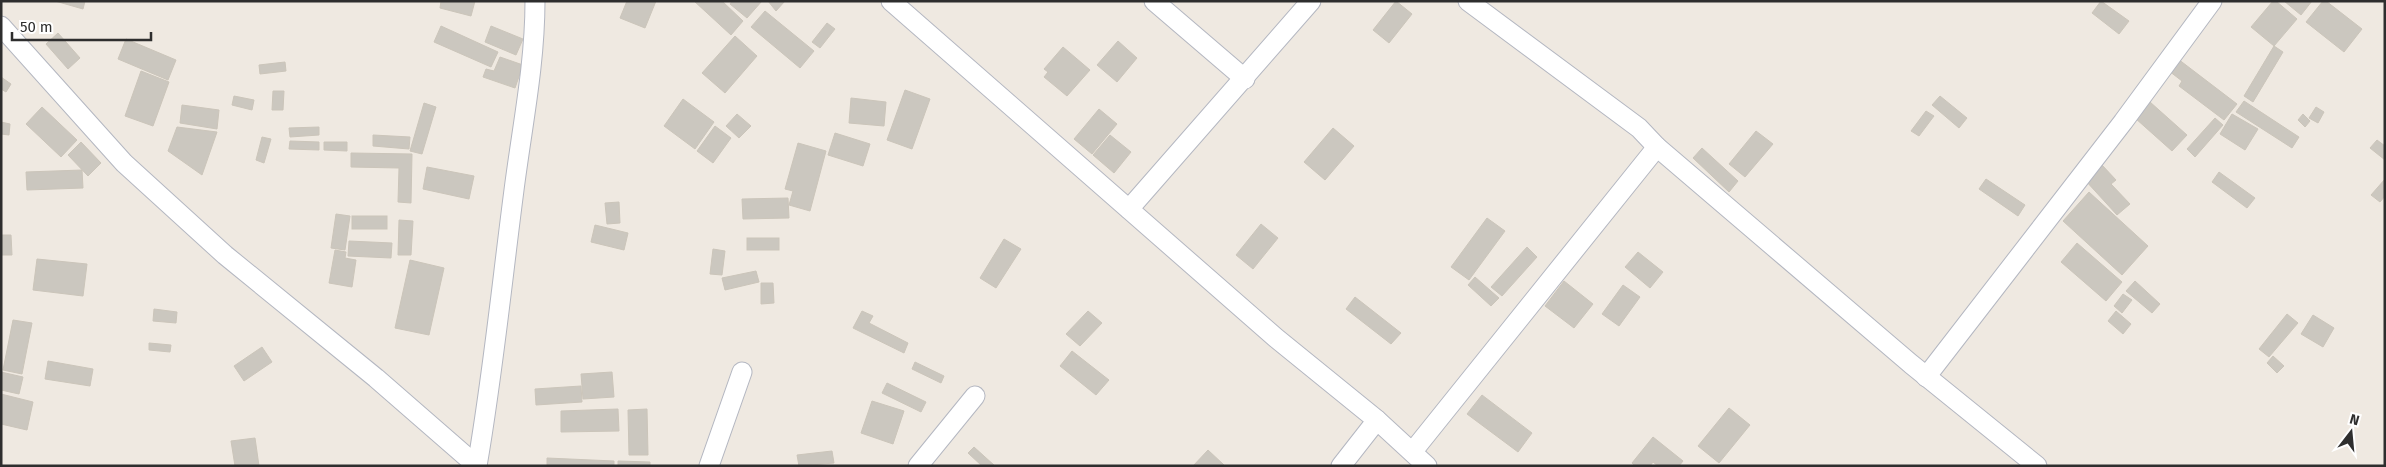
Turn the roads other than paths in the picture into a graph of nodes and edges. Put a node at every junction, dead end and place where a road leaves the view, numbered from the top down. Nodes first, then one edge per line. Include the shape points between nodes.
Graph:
1 (535, 1) edge
2 (1154, 1) edge
3 (1311, 1) edge
4 (1468, 1) edge
5 (2212, 1) edge
6 (897, 4) edge
7 (1, 26) edge
8 (1245, 79) junction
9 (1657, 147) junction
10 (1130, 209) junction
11 (742, 372) dead end
12 (1926, 376) junction
13 (975, 396) dead end
14 (1377, 420) junction
15 (1412, 451) junction
16 (477, 466) edge
17 (709, 466) edge
18 (918, 466) edge
19 (1341, 466) edge
20 (1427, 466) edge
21 (2037, 466) edge

1 - 16 street via 535,42 492,379
2 - 8 street
3 - 8 street
4 - 9 street via 1639,128
5 - 12 street via 2123,122
6 - 10 street
7 - 16 street via 124,163 225,255 376,378
8 - 10 street
9 - 12 street
9 - 15 street
10 - 14 street via 1276,338
11 - 17 street
12 - 21 street
13 - 18 street
14 - 15 street
14 - 19 street
15 - 20 street

